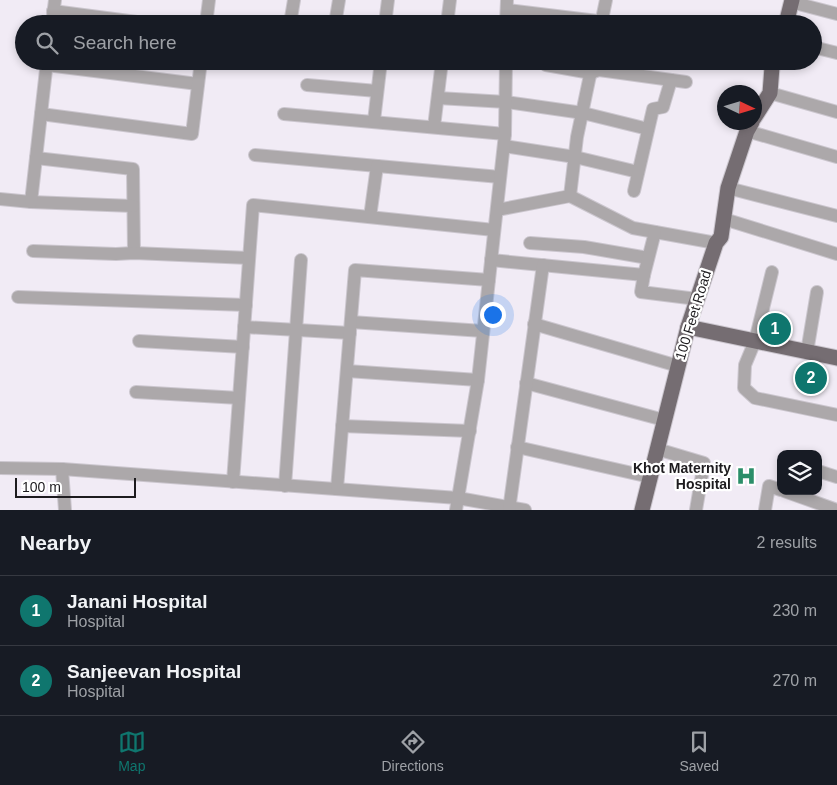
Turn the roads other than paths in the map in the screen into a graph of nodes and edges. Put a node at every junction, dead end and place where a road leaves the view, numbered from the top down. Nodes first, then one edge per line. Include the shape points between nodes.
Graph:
1 (209, 0) edge
2 (294, 0) edge
3 (339, 0) edge
4 (388, 0) edge
5 (450, 0) edge
6 (606, 0) edge
7 (792, 1) edge
8 (507, 5) edge
9 (53, 12) edge
10 (837, 14) edge
11 (78, 15) edge
12 (207, 15) edge
13 (292, 15) edge
14 (336, 15) edge
15 (387, 15) edge
16 (448, 15) edge
17 (563, 15) edge
18 (603, 15) edge
19 (788, 15) edge
20 (822, 49) edge
21 (837, 53) edge
22 (46, 70) edge
23 (97, 70) edge
24 (200, 70) edge
25 (380, 70) edge
26 (441, 70) edge
27 (506, 70) edge
28 (591, 70) edge
29 (599, 70) edge
30 (772, 70) edge
31 (671, 80) junction
32 (686, 82) dead end
33 (198, 84) junction
34 (307, 85) dead end
35 (377, 91) junction
36 (770, 93) junction
37 (438, 98) junction
38 (506, 102) junction
39 (762, 106) edge
40 (837, 112) edge
41 (583, 113) junction
42 (41, 114) junction
43 (284, 114) dead end
44 (374, 121) junction
45 (434, 127) junction
46 (762, 128) edge
47 (648, 129) junction
48 (749, 130) edge
49 (505, 140) junction
50 (255, 155) dead end
51 (575, 156) junction
52 (837, 156) edge
53 (36, 158) junction
54 (377, 166) junction
55 (638, 172) junction
56 (500, 178) junction
57 (728, 188) junction
58 (634, 192) dead end
59 (570, 196) junction
60 (0, 199) edge
61 (31, 202) junction
62 (133, 206) junction
63 (497, 210) junction
64 (837, 216) edge
65 (370, 217) junction
66 (724, 219) junction
67 (494, 230) junction
68 (655, 232) junction
69 (530, 243) dead end
70 (716, 243) junction
71 (33, 251) dead end
72 (134, 253) junction
73 (837, 254) edge
74 (249, 258) junction
75 (648, 258) junction
76 (301, 260) dead end
77 (491, 260) junction
78 (543, 265) junction
79 (772, 272) dead end
80 (644, 275) junction
81 (489, 280) junction
82 (818, 292) dead end
83 (18, 297) dead end
84 (697, 299) junction
85 (246, 305) junction
86 (534, 324) junction
87 (244, 327) junction
88 (688, 327) junction
89 (350, 328) junction
90 (296, 330) junction
91 (483, 331) junction
92 (139, 341) dead end
93 (755, 341) junction
94 (243, 347) junction
95 (806, 352) junction
96 (837, 358) edge
97 (678, 366) junction
98 (347, 371) junction
99 (478, 380) junction
100 (526, 383) junction
101 (136, 392) dead end
102 (239, 398) junction
103 (837, 415) edge
104 (664, 420) junction
105 (342, 426) junction
106 (470, 431) junction
107 (517, 446) junction
108 (657, 449) junction
109 (62, 469) junction
110 (822, 472) edge
111 (1, 473) edge
112 (650, 477) junction
113 (837, 478) edge
114 (233, 482) junction
115 (285, 486) junction
116 (337, 489) junction
117 (777, 489) edge
118 (791, 495) edge
119 (457, 504) edge
120 (818, 507) edge
121 (509, 508) edge
122 (65, 510) edge
123 (526, 510) edge
124 (642, 510) edge
125 (696, 510) edge
126 (765, 510) edge
127 (837, 510) edge

1 - 12 street
2 - 13 street
3 - 14 street
4 - 15 street
5 - 16 street
6 - 18 street
7 - 10 street
7 - 19 main road
8 - 17 street
9 - 11 street
20 - 21 street
22 - 42 street
23 - 33 street
24 - 33 street
25 - 35 street
26 - 37 street
27 - 38 street
28 - 41 street
29 - 31 street
30 - 36 main road, 100 Feet Road
31 - 32 street
31 - 47 street via 663,107 653,109
33 - 42 street via 192,134
34 - 35 street
35 - 44 street
36 - 39 main road, 100 Feet Road
36 - 40 street
37 - 38 street
37 - 45 street
38 - 41 street
38 - 49 street
41 - 47 street
41 - 51 street
42 - 53 street
43 - 44 street
44 - 45 street
45 - 49 street
46 - 52 street
47 - 55 street
48 - 57 main road, 100 Feet Road
49 - 51 street
49 - 56 street
50 - 54 street
51 - 55 street
51 - 59 street
53 - 61 street
53 - 62 street via 133,169
54 - 56 street
54 - 65 street
55 - 58 street
56 - 63 street
57 - 64 street
57 - 66 main road, 100 Feet Road
59 - 63 street
59 - 68 street via 633,228
60 - 61 street
61 - 62 street
62 - 72 street
63 - 67 street
65 - 67 street
65 - 74 street via 252,205
66 - 70 main road, 100 Feet Road via 721,237
66 - 73 street
67 - 77 street
68 - 70 street
68 - 75 street
69 - 75 street
70 - 84 main road, 100 Feet Road
71 - 72 street
72 - 74 street
74 - 85 street
75 - 80 street
76 - 90 street
77 - 78 street
77 - 81 street
78 - 80 street
78 - 86 street
79 - 93 street
80 - 84 street via 641,292
81 - 89 street via 355,270
81 - 91 street
82 - 95 street
83 - 85 street
84 - 88 main road, 100 Feet Road
85 - 87 street
86 - 97 street
86 - 100 street
87 - 90 street
87 - 94 street
88 - 93 main road
88 - 97 main road, 100 Feet Road
89 - 90 street
89 - 91 street
89 - 98 street
90 - 115 street
91 - 99 street
92 - 94 street
93 - 95 main road
93 - 103 street via 745,365 744,388 755,398
94 - 102 street
95 - 96 main road
97 - 104 main road, 100 Feet Road
98 - 99 street
98 - 105 street
99 - 106 street
100 - 104 street
100 - 107 street
101 - 102 street
102 - 114 street
104 - 108 main road, 100 Feet Road
105 - 106 street
105 - 116 street
106 - 119 street
107 - 112 street
107 - 121 street
108 - 112 main road, 100 Feet Road
108 - 125 street via 704,463
109 - 111 street
109 - 114 street
109 - 122 street
110 - 113 street
112 - 124 main road, 100 Feet Road
114 - 115 street
115 - 116 street
116 - 119 street
117 - 126 street via 769,486
118 - 120 street
119 - 121 street
120 - 127 street
121 - 123 street

